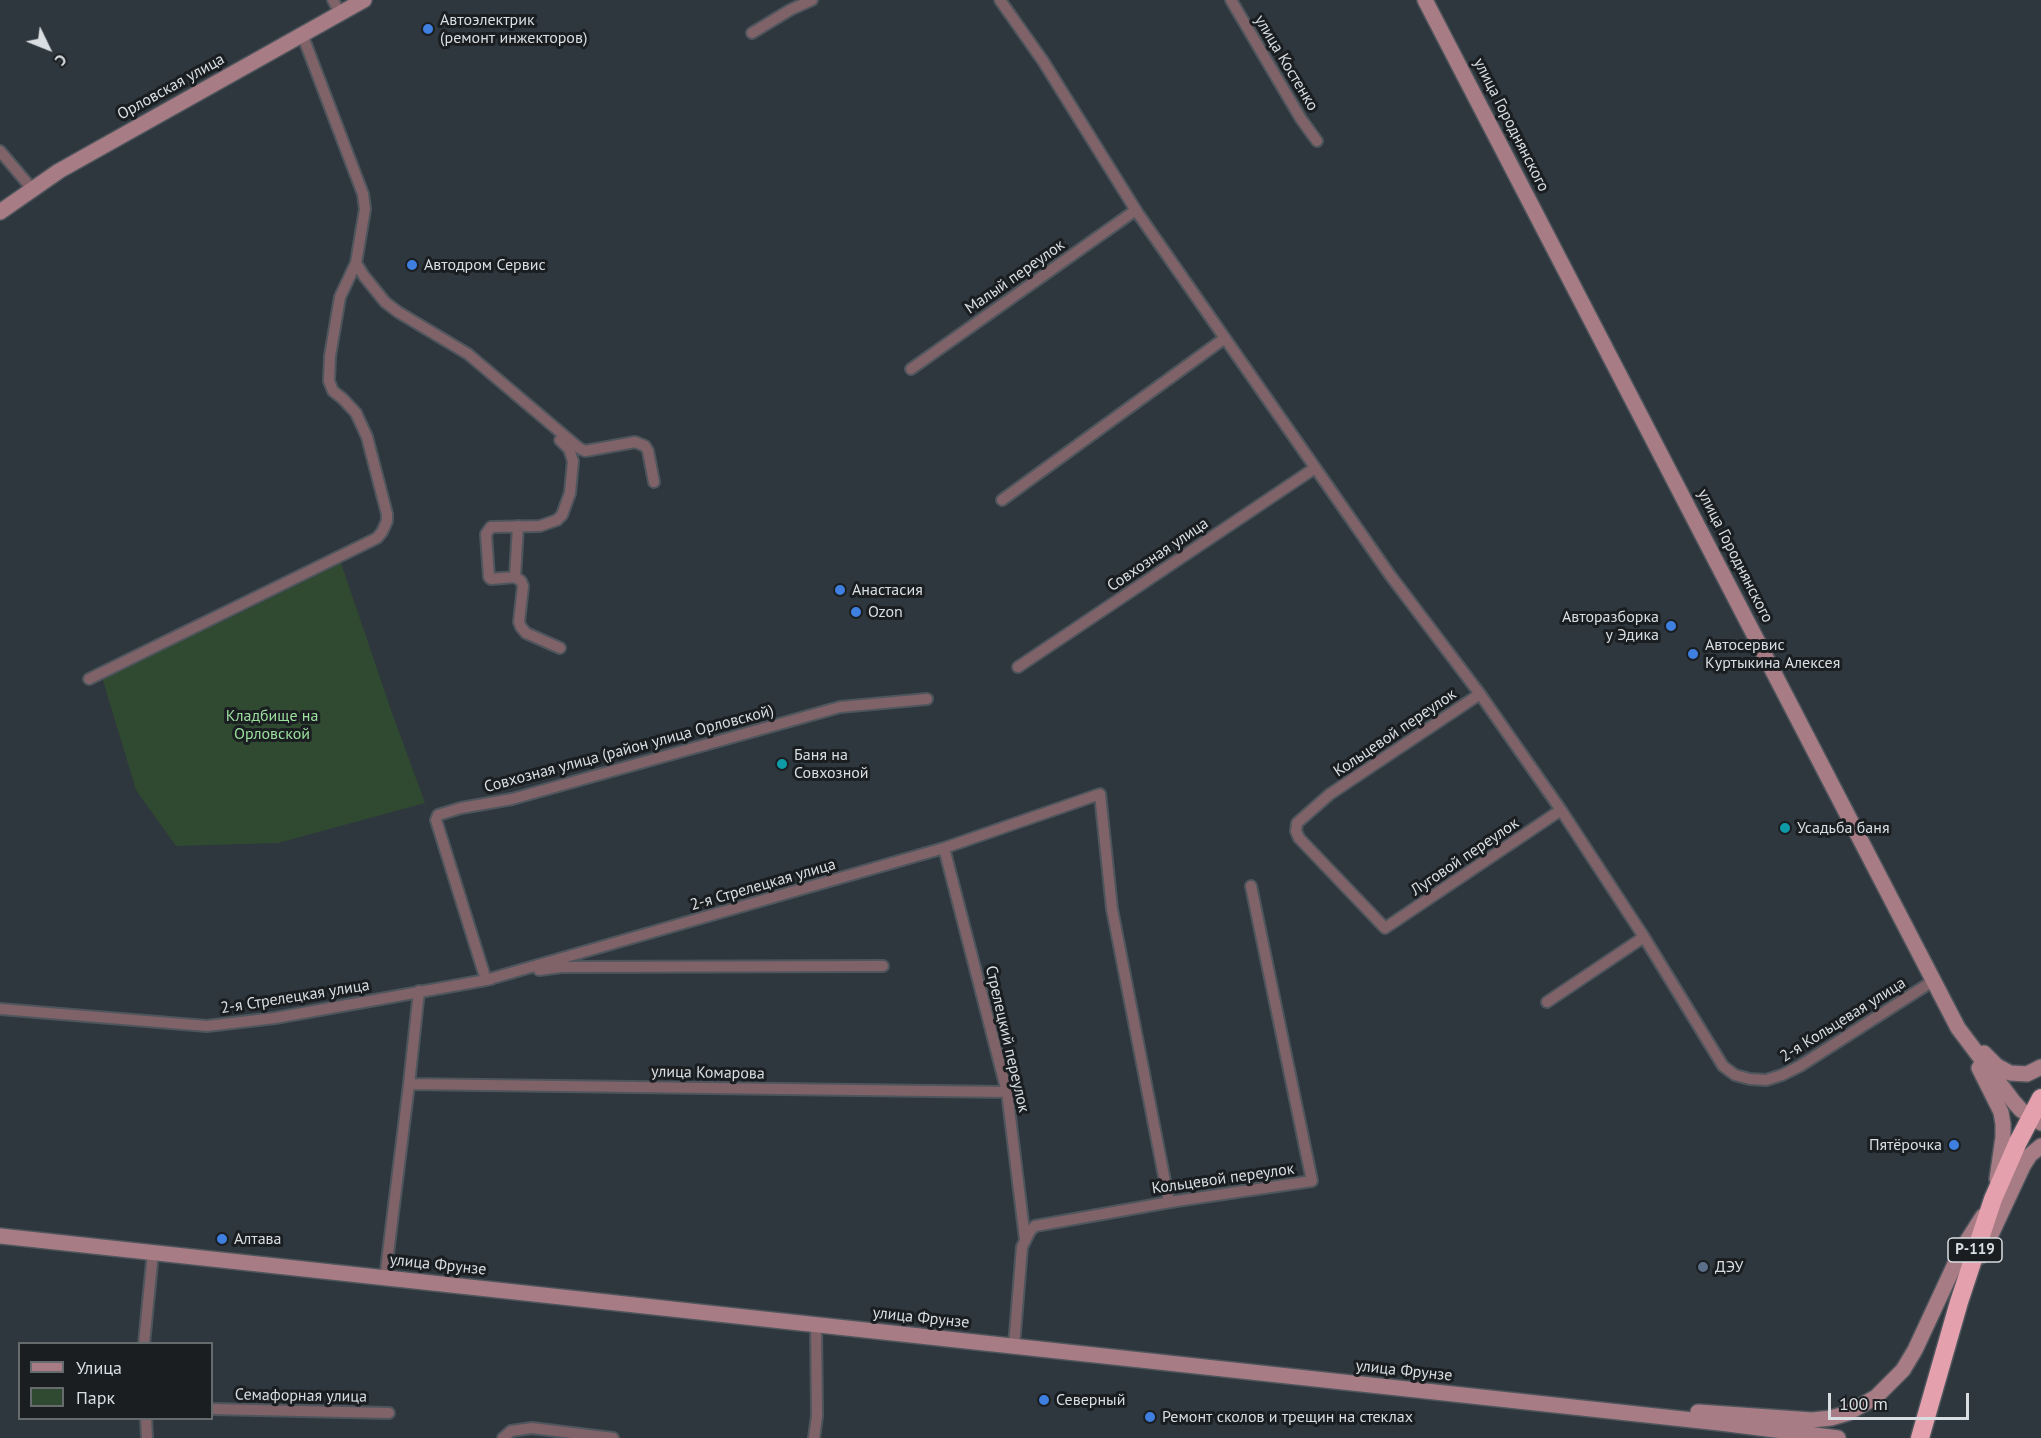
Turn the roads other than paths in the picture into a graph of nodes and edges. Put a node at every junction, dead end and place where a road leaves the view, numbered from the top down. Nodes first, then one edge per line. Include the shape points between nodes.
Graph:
1 (364, 0) edge
2 (812, 0) edge
3 (1000, 0) edge
4 (1231, 0) edge
5 (1425, 0) edge
6 (336, 6) edge
7 (752, 33) dead end
8 (308, 36) junction
9 (285, 44) junction
10 (312, 60) junction
11 (1317, 141) dead end
12 (0, 151) edge
13 (33, 190) junction
14 (1136, 210) junction
15 (0, 212) edge
16 (356, 263) junction
17 (1225, 338) junction
18 (911, 369) dead end
19 (555, 429) junction
20 (585, 451) junction
21 (573, 461) junction
22 (1315, 468) junction
23 (654, 482) dead end
24 (1002, 500) dead end
25 (518, 526) junction
26 (515, 577) junction
27 (560, 648) dead end
28 (1018, 667) dead end
29 (89, 679) dead end
30 (1480, 694) junction
31 (927, 699) dead end
32 (1561, 810) junction
33 (944, 848) junction
34 (1251, 886) dead end
35 (1385, 928) joint
36 (1644, 937) junction
37 (883, 966) dead end
38 (486, 980) junction
39 (1933, 981) junction
40 (419, 991) junction
41 (1546, 1002) dead end
42 (0, 1009) edge
43 (1958, 1028) junction
44 (2041, 1067) edge
45 (410, 1084) junction
46 (1007, 1092) junction
47 (2041, 1098) edge
48 (2036, 1120) edge
49 (2041, 1146) edge
50 (1994, 1197) junction
51 (1169, 1202) junction
52 (0, 1236) edge
53 (1025, 1239) junction
54 (153, 1252) junction
55 (385, 1278) junction
56 (1959, 1302) junction
57 (816, 1324) junction
58 (144, 1342) edge
59 (1014, 1346) junction
60 (213, 1409) edge
61 (389, 1413) dead end
62 (147, 1428) edge
63 (1768, 1428) edge
64 (137, 1438) edge
65 (504, 1438) edge
66 (613, 1438) edge
67 (814, 1438) edge
68 (1838, 1438) edge
69 (1920, 1438) edge

1 - 6 street, Орловская улица
2 - 7 street
3 - 14 street
4 - 11 street, улица Костенко
5 - 39 street, улица Городнянского
6 - 8 street, Орловская улица
8 - 9 street, Орловская улица
8 - 10 street
9 - 10 street via 299,47
9 - 13 street, Орловская улица via 59,171
10 - 16 street via 363,194 365,209
12 - 13 street
13 - 15 street, Орловская улица
14 - 17 street
14 - 18 street, Малый переулок
16 - 19 street via 385,302 468,354
16 - 29 street via 340,297 329,381 333,391 356,413 368,437 387,514 386,526 377,538
17 - 22 street
17 - 24 street
19 - 20 street
19 - 21 street
20 - 21 street
20 - 23 street via 641,444 648,451
21 - 25 street via 570,493 560,518 540,526
22 - 28 street, Совхозная улица
22 - 30 street
25 - 26 street
25 - 26 street via 494,526 486,534 489,577
26 - 27 street via 523,586 521,627
30 - 32 street
30 - 35 street, Кольцевой переулок via 1330,794 1297,824 1299,838
31 - 38 street, Совхозная улица (район улица Орловской) via 840,707 512,799 438,815 436,820
32 - 35 street, Луговой переулок
32 - 36 street
33 - 38 street, 2-я Стрелецкая улица
33 - 46 street, Стрелецкий переулок
33 - 51 street, 2-я Стрелецкая улица via 1100,794 1112,909
34 - 51 street, Кольцевой переулок via 1312,1181
36 - 39 street, 2-я Кольцевая улица via 1723,1066 1750,1079 1766,1080 1800,1066
36 - 41 street
37 - 38 street, 2-я Стрелецкая улица via 561,967
38 - 40 street, 2-я Стрелецкая улица
39 - 43 street, улица Городнянского
40 - 42 street, 2-я Стрелецкая улица via 275,1018 207,1026
40 - 45 street
43 - 44 street via 1997,1066 2010,1073 2026,1074
43 - 48 street, улица Городнянского via 2003,1089
43 - 50 street via 2003,1124
45 - 46 street, улица Комарова
45 - 55 street
46 - 53 street, Стрелецкий переулок
47 - 48 highway, Р-119
48 - 50 highway, Р-119
49 - 56 street via 2023,1166
50 - 56 highway, Р-119
50 - 63 street via 1962,1249 1903,1370 1876,1397 1856,1410
51 - 53 street, Кольцевой переулок via 1041,1224 1032,1228
52 - 54 street, улица Фрунзе
53 - 59 street
54 - 55 street, улица Фрунзе
54 - 58 street
55 - 57 street, улица Фрунзе
56 - 69 highway, Р-119
57 - 59 street, улица Фрунзе
57 - 67 street
59 - 63 street, улица Фрунзе via 1641,1414 1719,1412
60 - 61 street, Семафорная улица
62 - 64 street
63 - 68 street
65 - 66 street via 511,1431 532,1428

